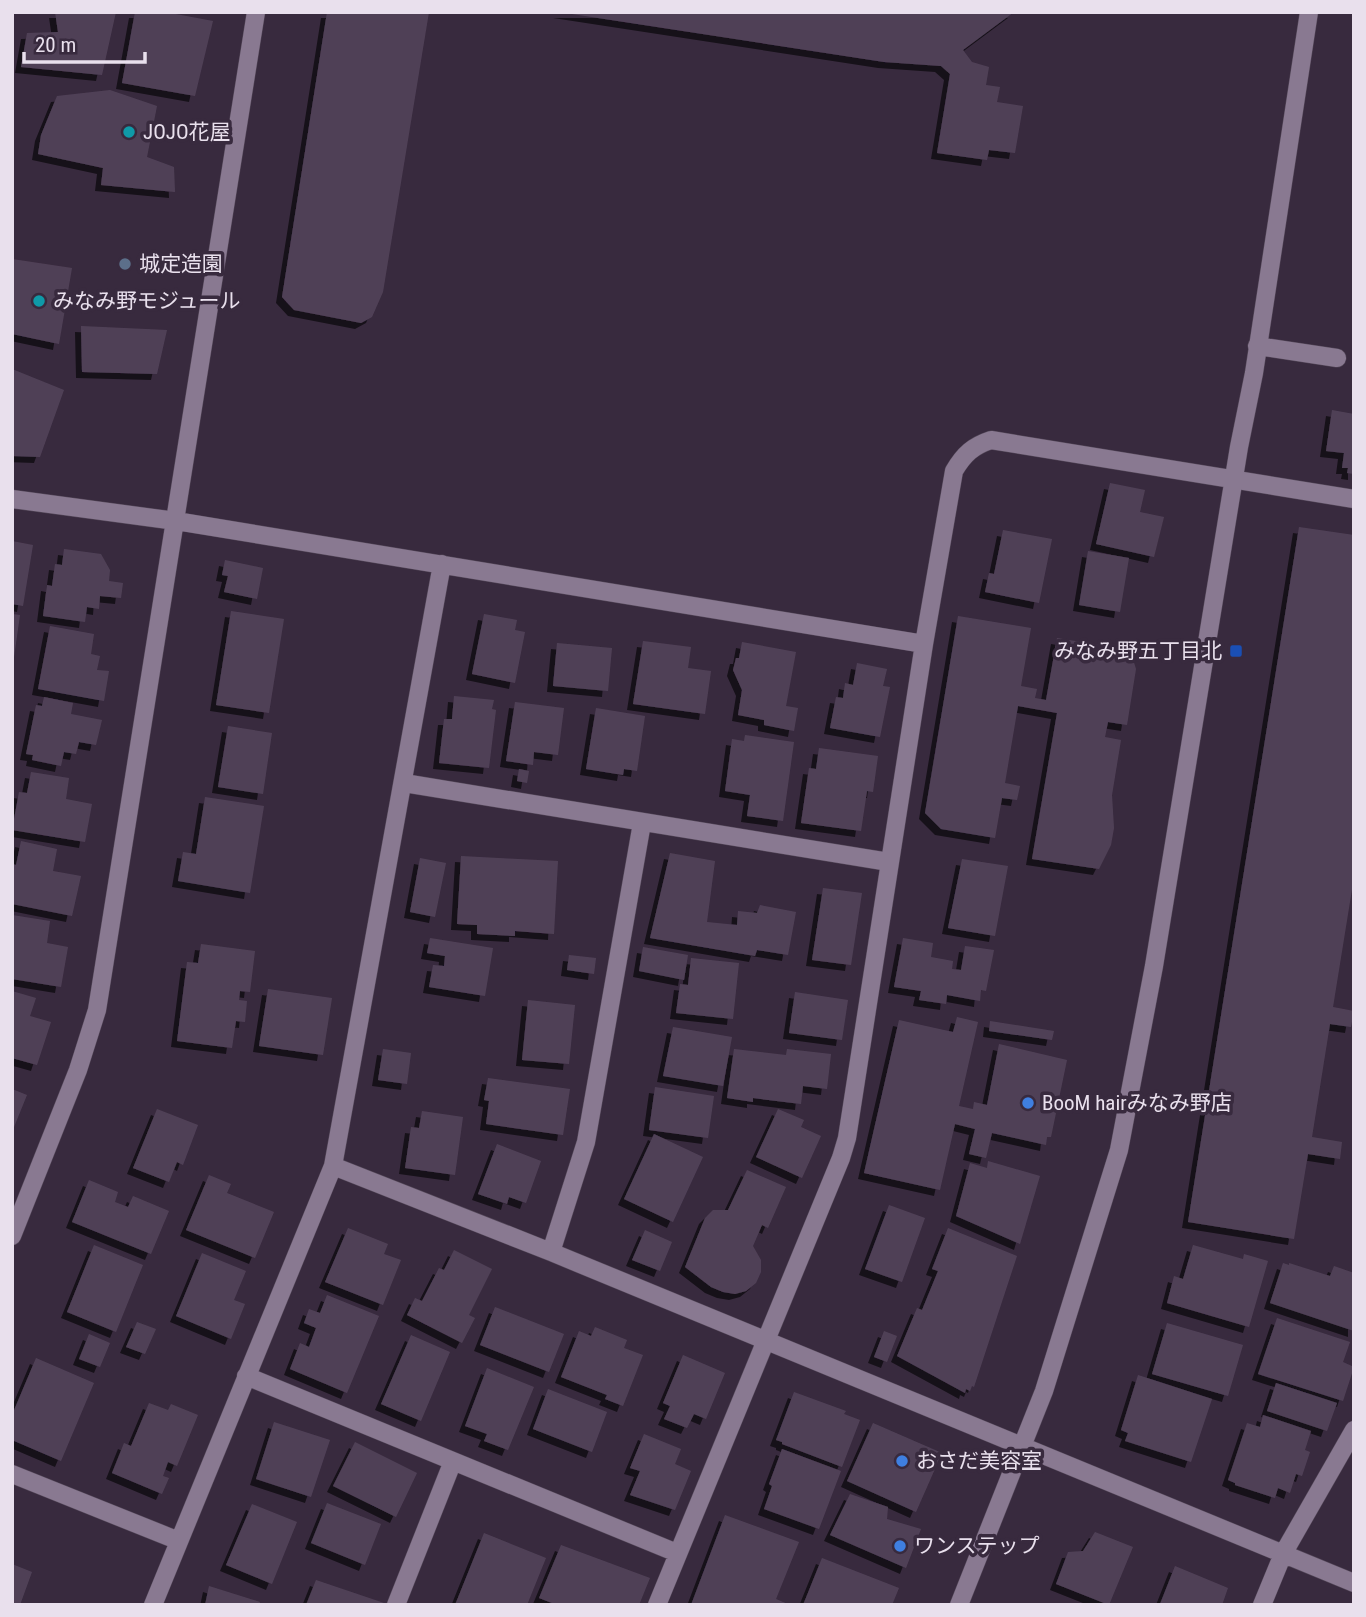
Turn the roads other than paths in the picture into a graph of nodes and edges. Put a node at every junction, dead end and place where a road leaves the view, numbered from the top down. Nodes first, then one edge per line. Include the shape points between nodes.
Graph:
1 (256, 12) edge
2 (1309, 12) edge
3 (1257, 346) junction
4 (1337, 358) dead end
5 (1234, 480) junction
6 (12, 499) edge
7 (1354, 499) edge
8 (176, 521) junction
9 (442, 564) junction
10 (924, 644) junction
11 (404, 783) junction
12 (642, 823) junction
13 (890, 862) junction
14 (333, 1166) junction
15 (12, 1236) edge
16 (551, 1252) junction
17 (765, 1340) junction
18 (246, 1376) junction
19 (1354, 1430) edge
20 (1023, 1447) junction
21 (453, 1461) junction
22 (12, 1474) edge
23 (179, 1541) junction
24 (677, 1553) junction
25 (1283, 1554) junction
26 (1354, 1583) edge
27 (153, 1605) edge
28 (396, 1605) edge
29 (657, 1605) edge
30 (959, 1605) edge
31 (1262, 1605) edge

1 - 8 street
2 - 3 street
3 - 4 street
3 - 5 street
5 - 7 street
5 - 10 street via 991,440 976,445 954,471
5 - 20 street via 1119,1150 1049,1378
6 - 8 street
8 - 9 street
8 - 15 street via 97,1010
9 - 10 street
9 - 11 street
10 - 13 street
11 - 12 street
11 - 14 street
12 - 13 street
12 - 16 street via 586,1142
13 - 17 street via 847,1138
14 - 16 street
14 - 18 street
16 - 17 street
17 - 20 street
17 - 24 street
18 - 21 street
18 - 23 street
19 - 25 street
20 - 25 street
20 - 30 street
21 - 24 street
21 - 28 street
22 - 23 street
23 - 27 street
24 - 29 street
25 - 26 street
25 - 31 street

